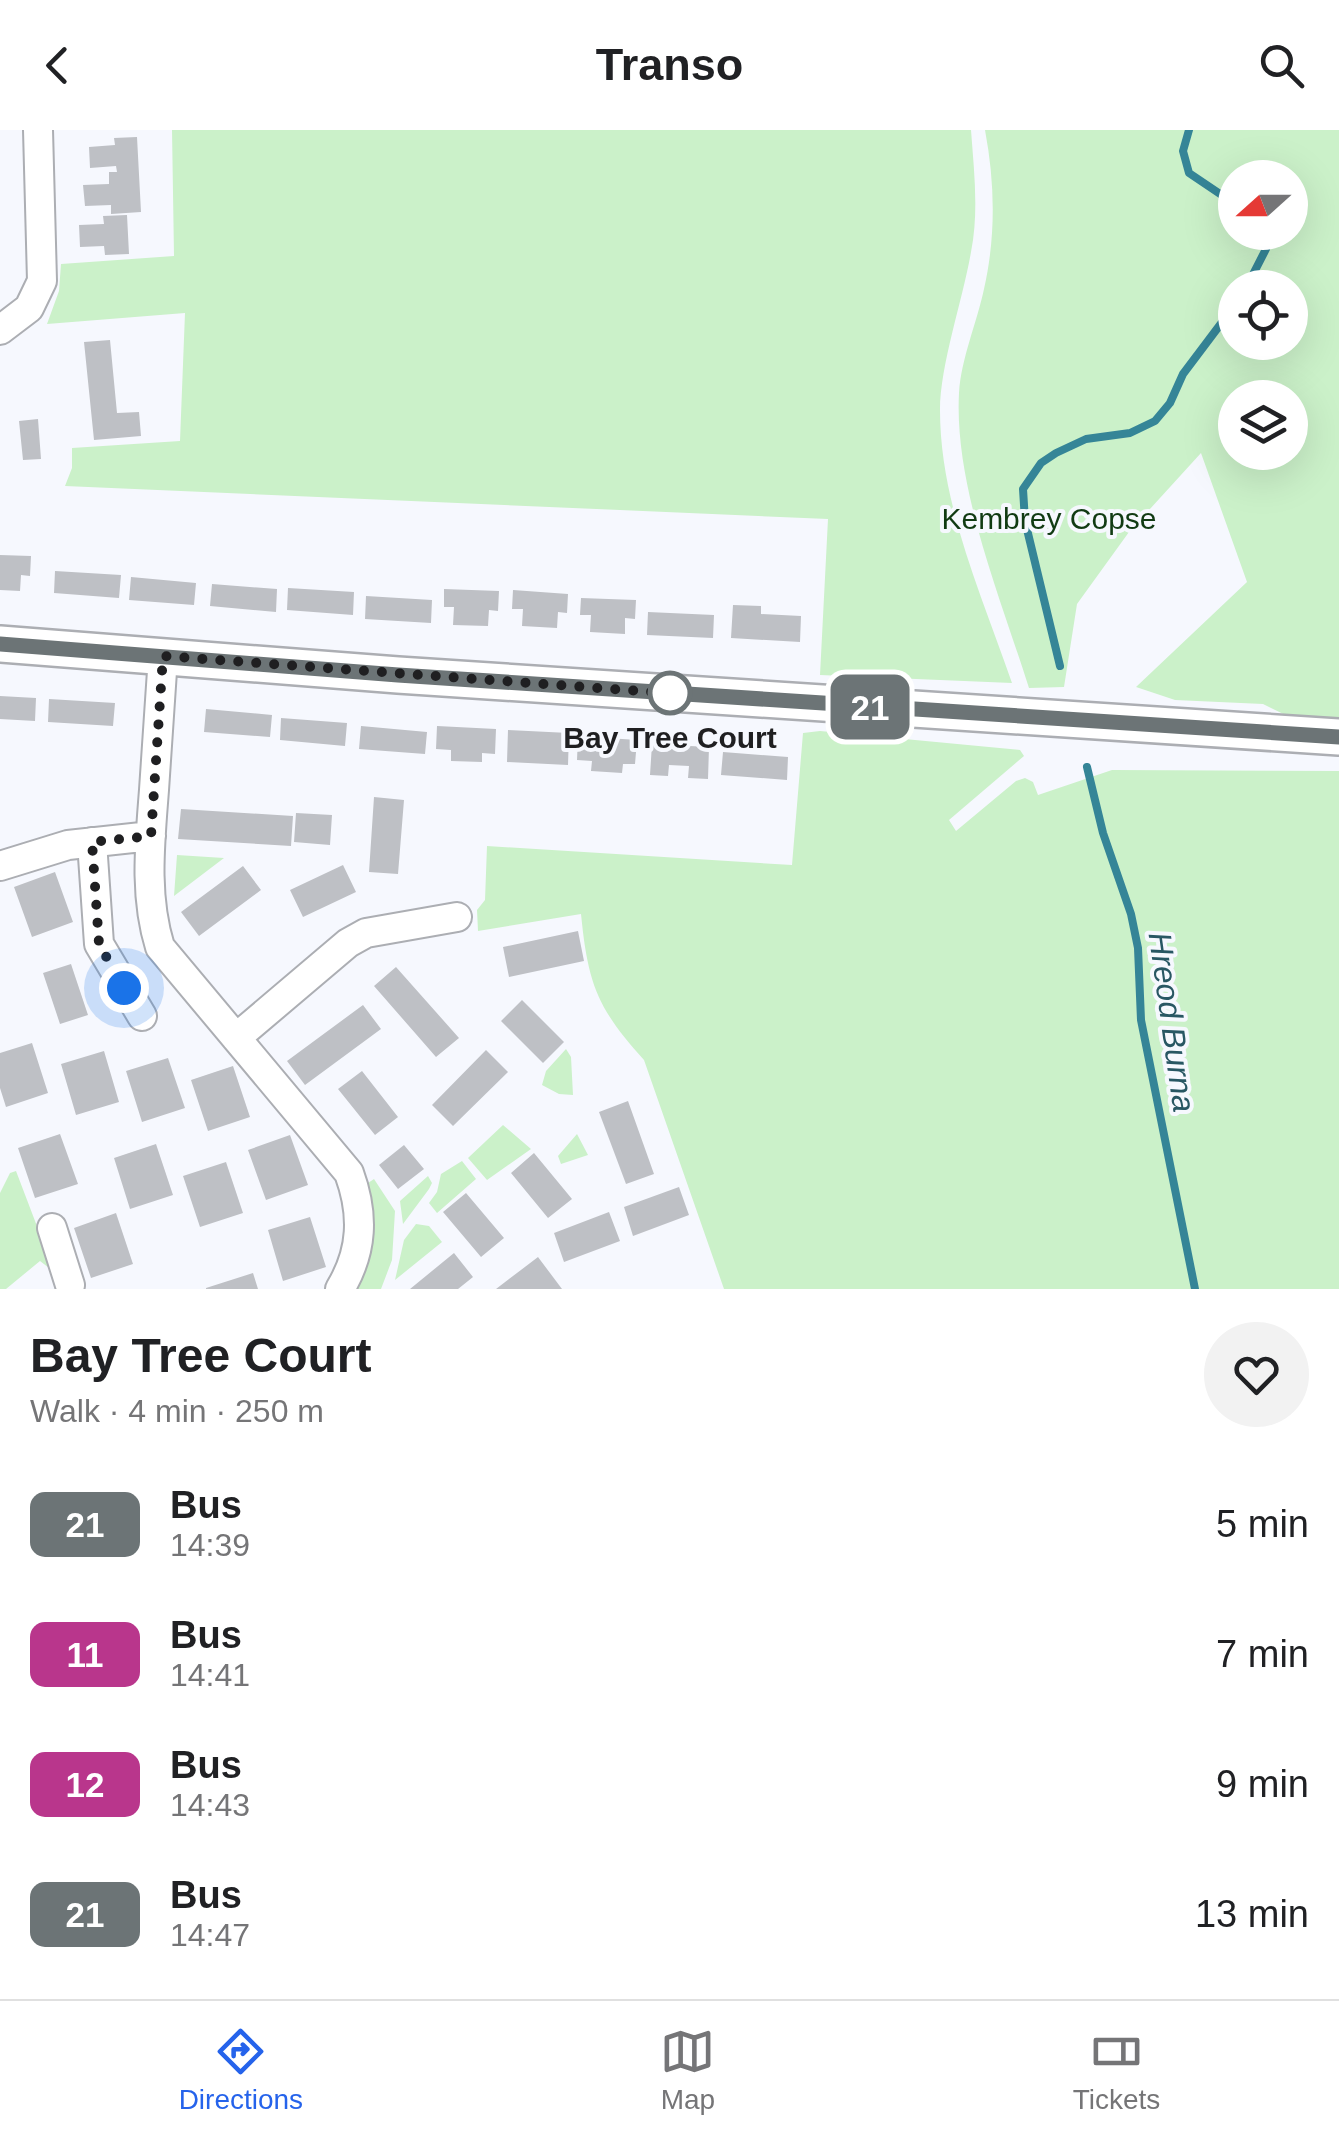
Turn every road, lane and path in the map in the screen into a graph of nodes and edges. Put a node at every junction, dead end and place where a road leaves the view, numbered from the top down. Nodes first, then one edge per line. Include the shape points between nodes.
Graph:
1 (38, 130) edge
2 (0, 330) edge
3 (0, 644) edge
4 (163, 656) junction
5 (1339, 737) edge
6 (151, 836) junction
7 (92, 842) junction
8 (0, 866) edge
9 (457, 917) dead end
10 (142, 1016) dead end
11 (236, 1038) junction
12 (52, 1228) dead end
13 (69, 1288) edge
14 (340, 1289) edge

1 - 2 street via 42,281 29,308
3 - 4 street
4 - 5 street
4 - 6 street
6 - 7 street
6 - 11 street via 150,907 160,947
7 - 8 street
7 - 10 street via 99,944
9 - 11 street via 348,942
11 - 14 street via 348,1172 360,1234
12 - 13 street

